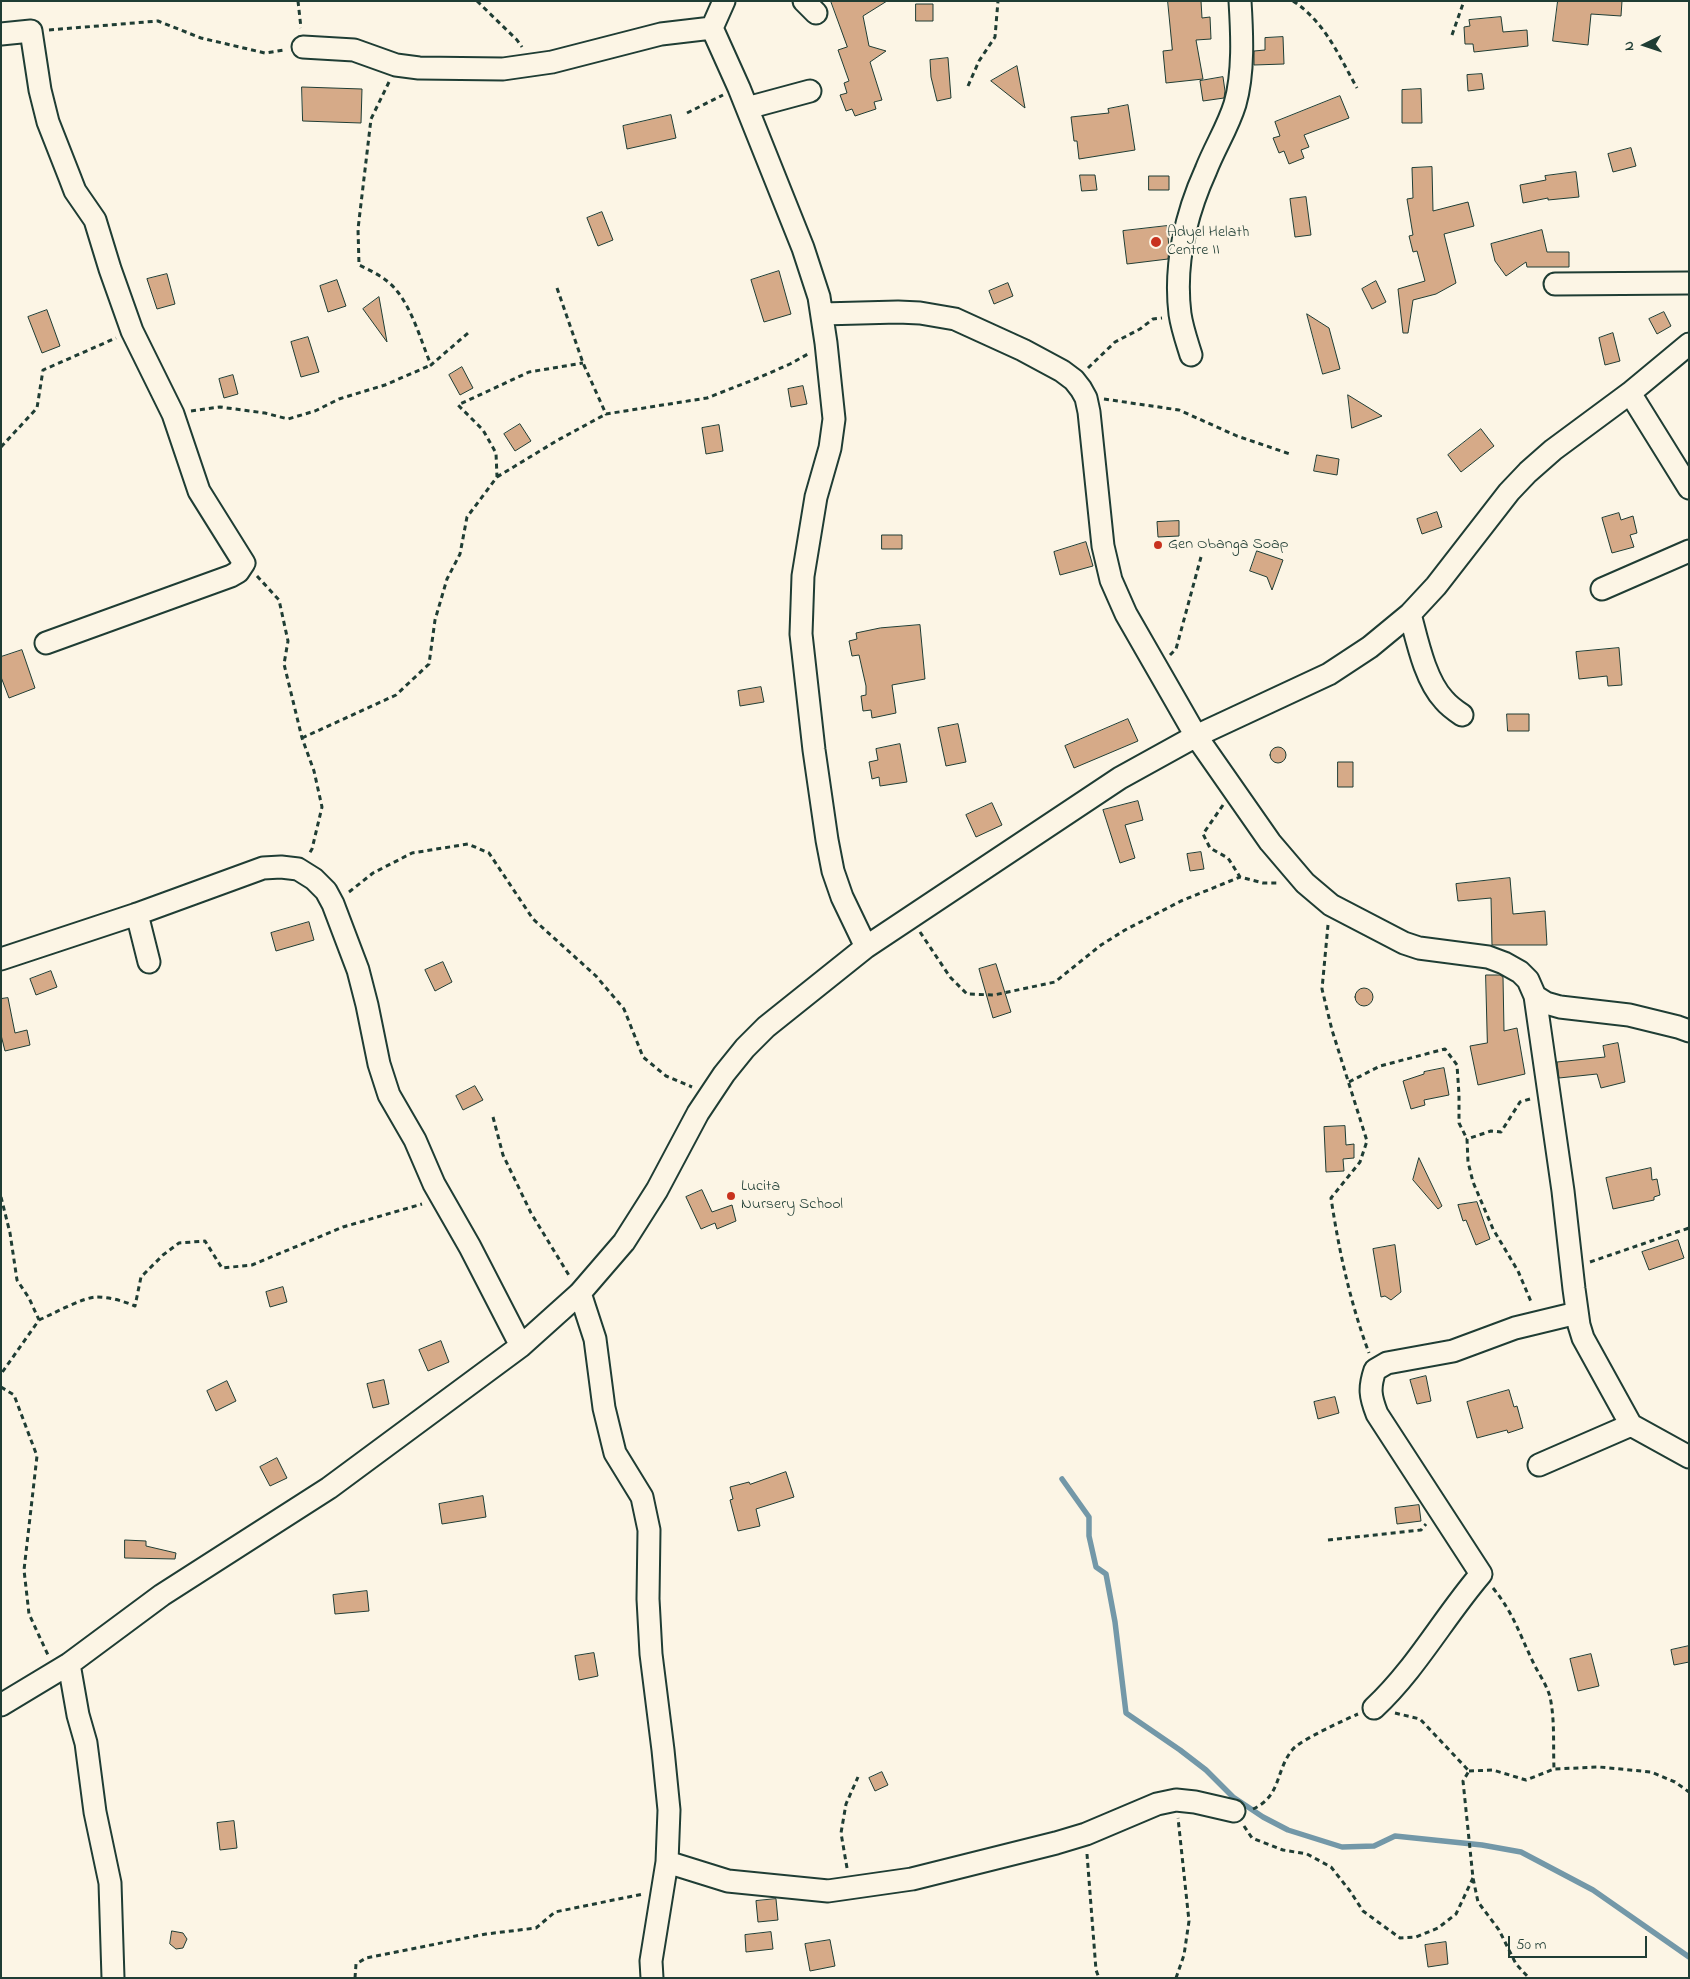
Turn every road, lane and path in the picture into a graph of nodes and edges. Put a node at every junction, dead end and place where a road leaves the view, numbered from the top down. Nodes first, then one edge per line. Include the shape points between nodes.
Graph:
1 (298, 1) edge
2 (477, 1) edge
3 (724, 1) edge
4 (998, 1) edge
5 (1240, 1) edge
6 (1293, 1) edge
7 (1464, 1) edge
8 (712, 28) junction
9 (31, 31) junction
10 (1, 34) edge
11 (1452, 35) dead end
12 (303, 48) junction
13 (396, 66) junction
14 (536, 66) junction
15 (968, 86) dead end
16 (739, 88) junction
17 (1357, 88) dead end
18 (810, 91) dead end
19 (747, 108) junction
20 (686, 113) dead end
21 (1555, 284) dead end
22 (1689, 284) edge
23 (557, 288) dead end
24 (822, 314) junction
25 (1180, 315) junction
26 (132, 331) junction
27 (468, 333) dead end
28 (826, 343) junction
29 (1689, 344) edge
30 (1191, 355) dead end
31 (584, 363) junction
32 (431, 365) junction
33 (1074, 380) junction
34 (1630, 393) junction
35 (1086, 398) junction
36 (173, 414) junction
37 (606, 414) junction
38 (1, 447) edge
39 (1290, 454) dead end
40 (497, 477) junction
41 (1689, 488) edge
42 (1689, 551) edge
43 (1201, 557) dead end
44 (244, 563) junction
45 (1602, 589) dead end
46 (1410, 614) junction
47 (46, 643) dead end
48 (1158, 668) junction
49 (1462, 715) dead end
50 (1196, 736) junction
51 (302, 738) junction
52 (1234, 790) junction
53 (298, 869) junction
54 (1240, 877) junction
55 (1305, 883) junction
56 (333, 904) junction
57 (1331, 904) junction
58 (136, 914) junction
59 (911, 918) junction
60 (866, 947) junction
61 (1, 959) edge
62 (149, 962) dead end
63 (1535, 996) junction
64 (1689, 1031) edge
65 (1349, 1082) junction
66 (711, 1093) junction
67 (1548, 1093) junction
68 (493, 1117) dead end
69 (1467, 1138) junction
70 (1, 1197) edge
71 (442, 1198) junction
72 (1689, 1228) edge
73 (1573, 1268) junction
74 (580, 1293) junction
75 (1577, 1313) junction
76 (39, 1320) junction
77 (1539, 1321) junction
78 (520, 1346) junction
79 (1375, 1370) junction
80 (1, 1374) edge
81 (1, 1387) edge
82 (1631, 1425) junction
83 (1689, 1456) edge
84 (1539, 1464) dead end
85 (1438, 1511) junction
86 (1328, 1540) dead end
87 (1481, 1574) junction
88 (62, 1668) junction
89 (1, 1705) edge
90 (1374, 1708) junction
91 (1554, 1769) junction
92 (1469, 1771) junction
93 (858, 1777) dead end
94 (1689, 1792) edge
95 (1176, 1800) junction
96 (1234, 1811) junction
97 (1086, 1834) junction
98 (667, 1862) junction
99 (1473, 1878) junction
100 (849, 1889) junction
101 (663, 1890) junction
102 (113, 1978) edge
103 (355, 1978) edge
104 (652, 1978) edge
105 (1099, 1978) edge
106 (1176, 1978) edge
107 (1529, 1978) edge

1 - 12 path
2 - 14 path via 517,40
3 - 8 street
4 - 15 path via 995,37
5 - 25 street via 1242,36 1235,102 1189,214 1180,251
6 - 17 path via 1307,10 1328,36
7 - 11 path
8 - 14 street via 661,34
8 - 16 street
9 - 10 street
9 - 12 path via 158,21 200,38 265,53
9 - 26 street via 48,122 75,191 95,220
12 - 13 street via 354,50
13 - 14 street via 503,69
13 - 32 path via 371,119 358,230 359,265 397,290
16 - 19 street
16 - 20 path
18 - 19 street
19 - 24 street via 803,248
21 - 22 street
23 - 31 path
24 - 28 street
24 - 33 street via 898,312 955,319 1023,350
25 - 30 street
25 - 33 path via 1153,319 1115,342
26 - 36 street
26 - 38 path via 43,370 37,408
27 - 32 path
28 - 37 path via 790,364 707,398
28 - 60 street via 833,432 816,498 803,576 801,634 831,863 842,897
29 - 34 street
31 - 37 path
31 - 40 path via 529,372 458,405 483,430 496,452
32 - 36 path via 386,385 288,419 220,407
33 - 35 street
34 - 41 street
34 - 46 street via 1528,472
35 - 39 path via 1179,410 1237,436
35 - 48 street via 1103,546 1111,580 1126,614
36 - 44 street via 199,491
37 - 40 path
40 - 51 path via 467,517 460,554 447,579 435,620 429,664 396,695
42 - 45 street
43 - 48 path via 1176,648
44 - 47 street via 231,576
44 - 51 path via 279,600 288,641 284,664
46 - 49 street via 1435,689
46 - 50 street via 1370,647 1329,674
48 - 50 street
50 - 52 street
50 - 59 street via 1120,778
51 - 53 path via 322,807 312,849
52 - 54 path via 1203,834 1210,848 1228,858
52 - 55 street via 1270,842
53 - 56 street via 326,891
53 - 58 street via 263,868
54 - 55 path via 1263,883
54 - 59 path via 1181,901 1126,930 1054,982 994,995 967,994 950,977
55 - 57 street
56 - 66 path via 373,873 412,853 468,844 489,853 533,919 596,976 624,1009 643,1057 666,1076
56 - 71 street via 358,970 379,1064 390,1095
57 - 63 street via 1411,946 1504,963 1528,980
57 - 65 path via 1322,989
58 - 61 street
58 - 62 street
59 - 60 street
60 - 66 street via 766,1027 745,1048
63 - 64 street via 1560,1007 1629,1015
63 - 67 street
65 - 69 path via 1380,1066 1445,1049 1457,1065 1458,1123
65 - 79 path via 1367,1141 1360,1162 1331,1198 1344,1272
66 - 74 street via 624,1242
67 - 69 path via 1520,1102 1501,1132 1490,1131
67 - 73 street
68 - 74 path via 503,1155 531,1213
69 - 77 path via 1468,1162 1474,1182 1493,1229 1518,1272
70 - 76 path via 17,1280
71 - 76 path via 343,1227 252,1265 222,1268 205,1241 179,1243 141,1277 135,1306 95,1297
71 - 78 street
72 - 73 path
73 - 75 street
74 - 78 street
74 - 98 street via 595,1339 604,1408 615,1452 642,1497 649,1530 648,1599 668,1810
75 - 77 street
75 - 82 street via 1583,1338
76 - 80 path
77 - 79 street via 1453,1351 1387,1364
78 - 88 street via 329,1488 162,1595
79 - 85 street via 1370,1387 1372,1403
81 - 88 path via 14,1395 37,1456 24,1570 29,1614
82 - 83 street
82 - 84 street
85 - 86 path via 1421,1530
85 - 87 street
87 - 90 street via 1394,1690
87 - 91 path via 1506,1605 1549,1693 1553,1714
88 - 89 street
88 - 102 street via 86,1743 95,1812 110,1883
90 - 92 path via 1420,1719
90 - 96 path via 1294,1747 1267,1801 1254,1808
91 - 92 path via 1526,1780 1493,1770
91 - 94 path via 1599,1767 1651,1772 1676,1782
92 - 99 path via 1463,1781
93 - 100 path via 846,1804 841,1833
95 - 96 street
95 - 97 street via 1157,1804
95 - 106 path via 1189,1921 1184,1955
96 - 99 path via 1252,1838 1283,1850 1307,1854 1331,1867 1363,1912 1400,1938 1416,1937 1438,1928 1456,1914
97 - 100 street via 912,1879
97 - 105 path
98 - 100 street via 728,1882 828,1891
98 - 101 street
99 - 107 path via 1478,1902 1499,1930 1516,1964
101 - 103 path via 554,1912 536,1928 486,1934 366,1958 356,1964
101 - 104 street via 651,1961

